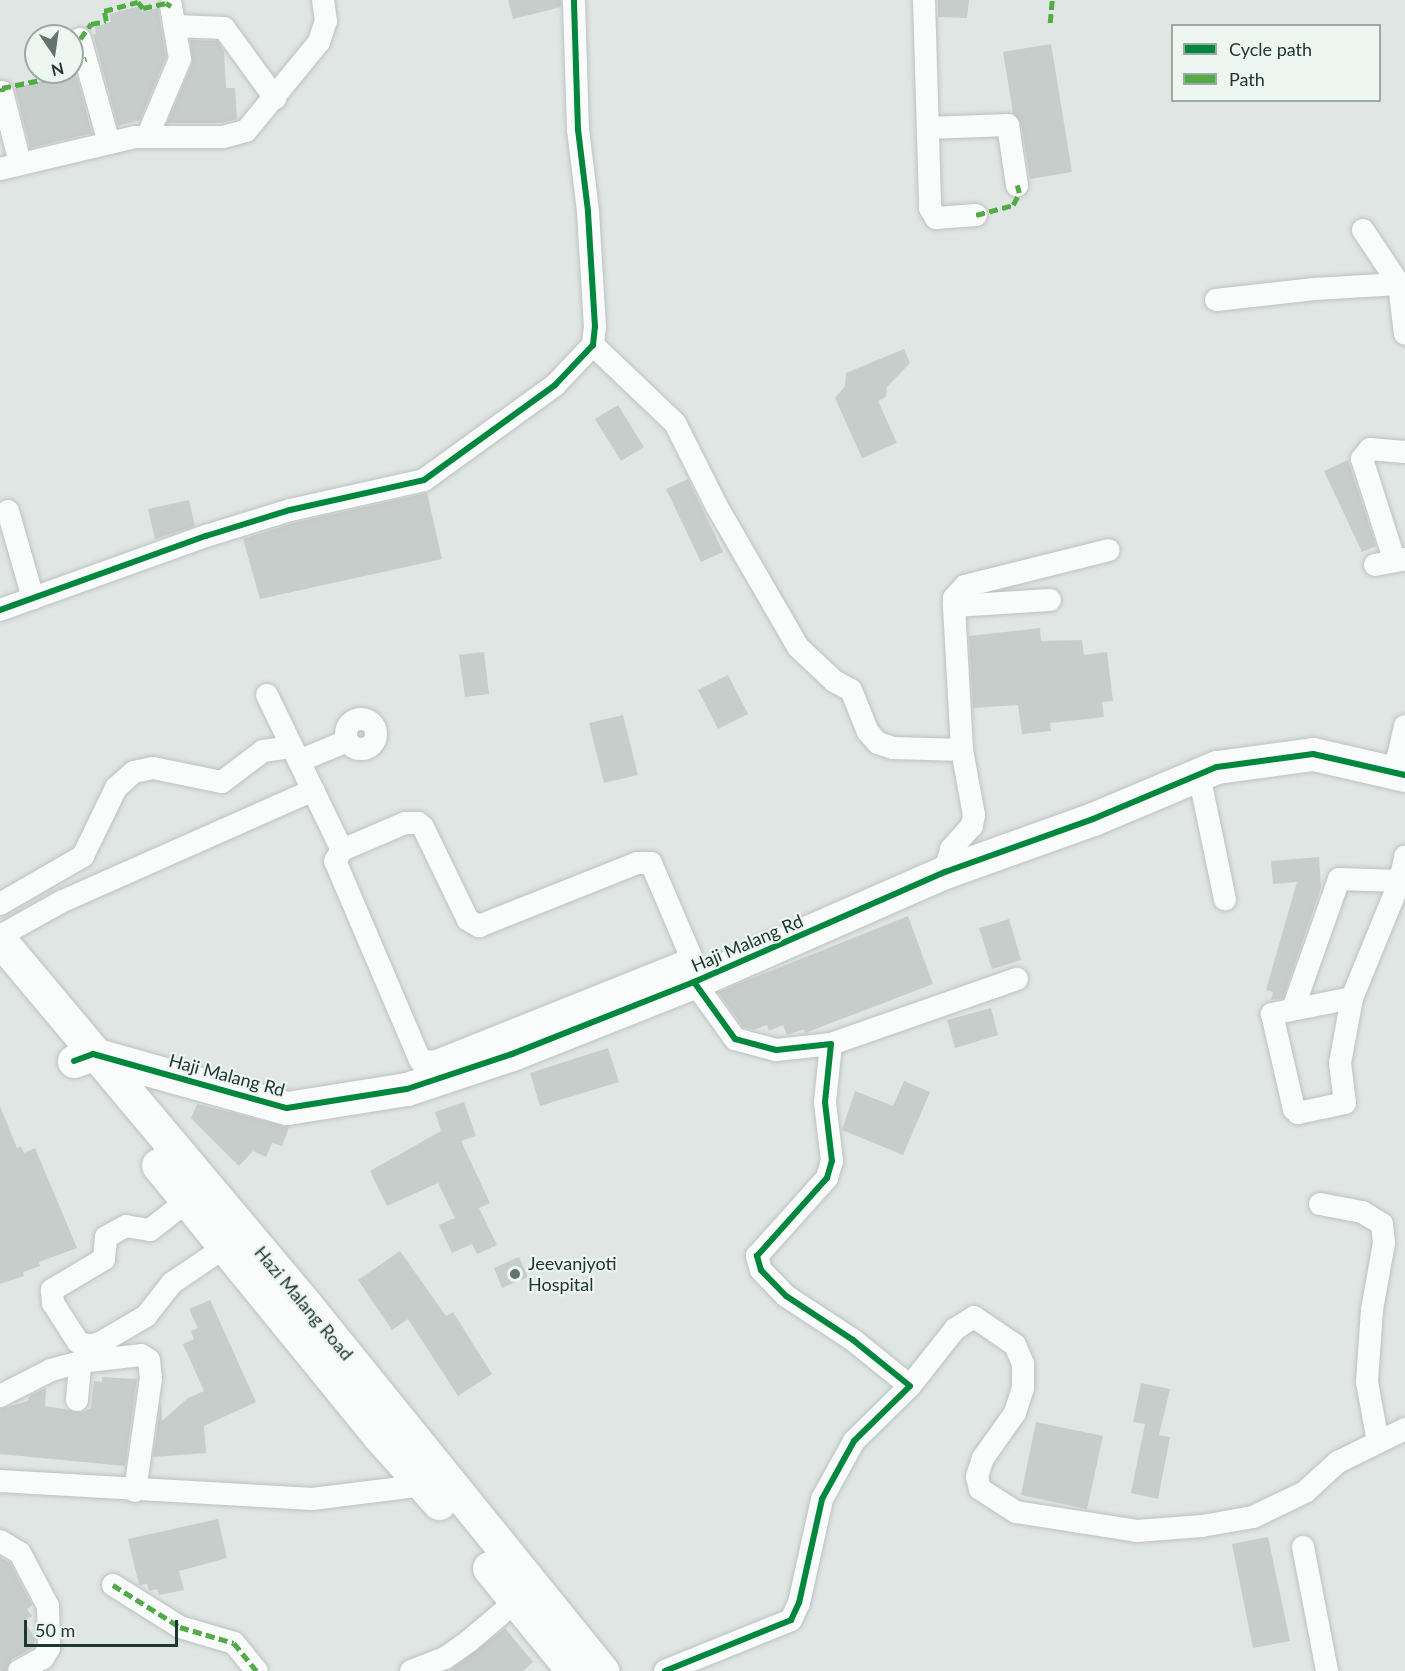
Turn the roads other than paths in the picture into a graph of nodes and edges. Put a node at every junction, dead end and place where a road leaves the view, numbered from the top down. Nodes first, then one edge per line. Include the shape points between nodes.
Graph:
1 (323, 0) edge
2 (574, 0) edge
3 (924, 0) edge
4 (84, 53) edge
5 (2, 92) dead end
6 (275, 98) junction
7 (928, 128) junction
8 (148, 135) junction
9 (109, 143) junction
10 (10, 166) edge
11 (1017, 185) dead end
12 (976, 215) dead end
13 (1363, 230) dead end
14 (1402, 284) edge
15 (1216, 300) dead end
16 (1405, 334) edge
17 (593, 345) junction
18 (1405, 452) edge
19 (8, 511) dead end
20 (1108, 550) dead end
21 (1391, 561) edge
22 (33, 598) junction
23 (1050, 600) dead end
24 (954, 606) junction
25 (0, 610) edge
26 (267, 695) dead end
27 (1405, 726) edge
28 (347, 741) dead end
29 (962, 750) junction
30 (295, 754) junction
31 (1400, 772) edge
32 (1199, 774) junction
33 (313, 790) junction
34 (342, 850) junction
35 (1405, 856) edge
36 (945, 872) junction
37 (1400, 881) junction
38 (1225, 899) dead end
39 (0, 904) edge
40 (0, 938) edge
41 (0, 973) edge
42 (1017, 979) dead end
43 (694, 982) junction
44 (1352, 998) junction
45 (1293, 1009) junction
46 (831, 1044) junction
47 (94, 1071) junction
48 (187, 1201) junction
49 (1320, 1204) dead end
50 (225, 1247) junction
51 (80, 1362) junction
52 (352, 1382) junction
53 (910, 1386) junction
54 (0, 1396) edge
55 (77, 1400) dead end
56 (1405, 1430) edge
57 (1378, 1442) junction
58 (0, 1481) edge
59 (437, 1482) junction
60 (135, 1491) junction
61 (0, 1540) edge
62 (1303, 1547) dead end
63 (113, 1585) dead end
64 (515, 1602) junction
65 (19, 1671) edge
66 (257, 1671) edge
67 (411, 1671) edge
68 (573, 1671) edge
69 (602, 1671) edge
70 (665, 1671) edge
71 (1327, 1671) edge

1 - 6 street via 326,21 319,42
2 - 17 street via 578,130 588,211
3 - 7 street
4 - 9 street
5 - 10 street
6 - 8 street via 246,131 236,136
6 - 8 street via 225,28 173,16 180,59
7 - 11 street via 1008,125
7 - 12 street via 932,214 940,219
8 - 9 street
9 - 10 street
13 - 14 street
14 - 15 street
14 - 16 street
17 - 22 street via 555,386 424,480 279,513
17 - 29 street via 675,423 716,505 798,647 834,681 851,690 868,732 878,743 893,748
18 - 21 street via 1370,449 1362,459
19 - 22 street
20 - 24 street via 965,586 954,598
22 - 25 street
23 - 24 street
24 - 29 street
26 - 30 street
27 - 31 street
28 - 30 street
29 - 36 street via 974,814 972,826 951,849
30 - 33 street
30 - 39 street via 263,751 222,782 153,768 134,772 116,788 83,856
31 - 32 main road, Haji Malang Rd via 1313,754 1217,766
32 - 36 main road, Haji Malang Rd via 1093,819
32 - 38 street
33 - 34 street
33 - 40 street via 63,901
34 - 34 street via 336,855 336,868 420,1060 434,1062 684,962 690,954 656,869 646,861 479,926 468,920 418,823 405,823
35 - 37 street
36 - 43 main road, Haji Malang Rd
37 - 44 street
37 - 45 street via 1339,879
40 - 47 main road, Hazi Malang Road
41 - 47 main road, Hazi Malang Road
42 - 46 street
43 - 46 street via 735,1039 776,1050
43 - 47 main road, Haji Malang Rd via 512,1054 407,1089 287,1108
44 - 45 street
44 - 45 street via 1340,1063 1345,1103 1304,1114 1294,1109 1272,1019 1272,1014
46 - 53 street via 825,1102 831,1161 827,1178 757,1256 761,1270 786,1296 853,1340
47 - 48 main road, Hazi Malang Road
47 - 52 main road, Hazi Malang Road
48 - 50 main road, Hazi Malang Road
48 - 50 street via 150,1230 126,1226 106,1237 104,1259 52,1290 53,1304 78,1342 100,1343 146,1316 172,1283
49 - 57 street via 1362,1212 1382,1224 1384,1243 1372,1310 1367,1382
50 - 52 main road, Hazi Malang Road
51 - 54 street via 51,1370
51 - 55 street
51 - 60 street via 141,1355 149,1360 151,1378
52 - 59 main road, Hazi Malang Road
53 - 57 street via 955,1329 974,1317 1015,1345 1023,1364 1023,1388 1015,1413 983,1458 977,1477 980,1489 1016,1512 1137,1531 1252,1517 1305,1492 1338,1461
53 - 70 street via 854,1441 822,1499 799,1603 791,1620
56 - 57 street
58 - 60 street
59 - 60 street via 312,1499
59 - 64 main road, Hazi Malang Road
59 - 69 main road, Hazi Malang Road
61 - 65 street via 20,1552 48,1606 46,1654
62 - 71 street
63 - 66 street via 180,1628 234,1643
64 - 67 street via 445,1658
64 - 68 main road, Hazi Malang Road

